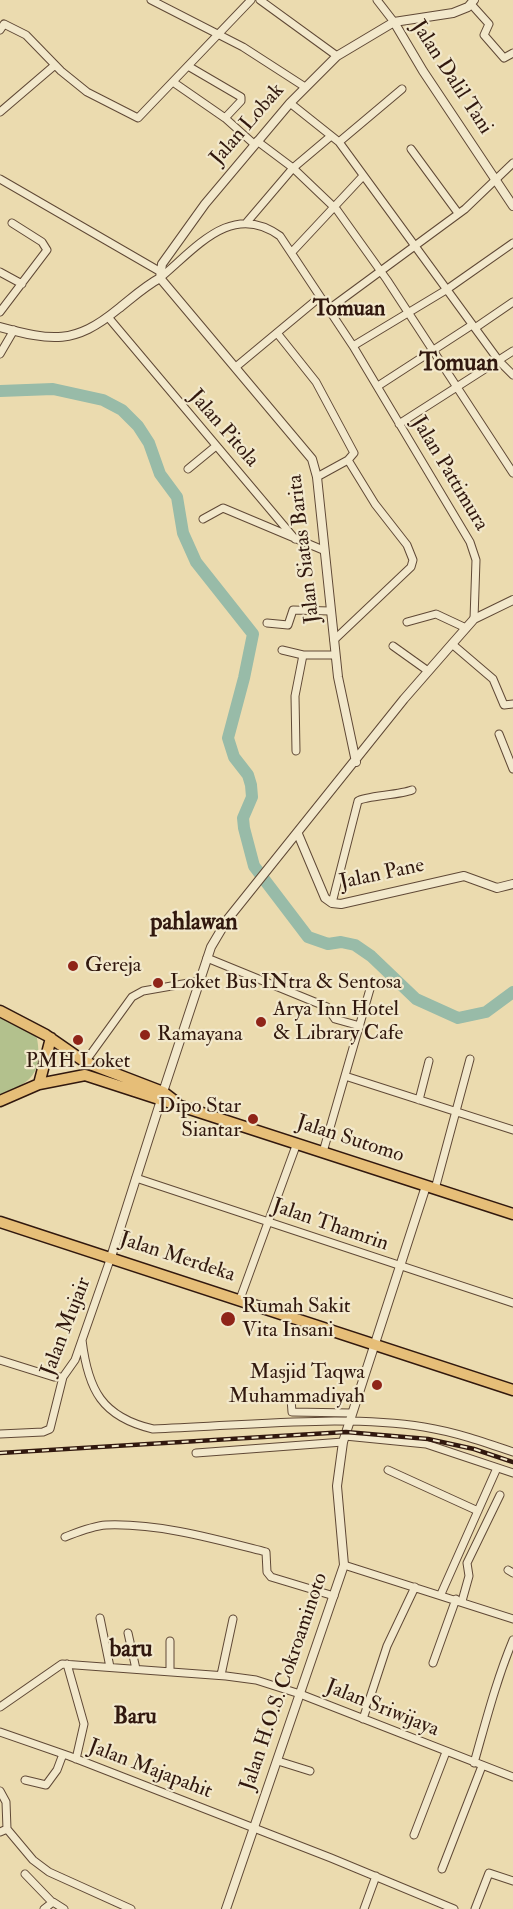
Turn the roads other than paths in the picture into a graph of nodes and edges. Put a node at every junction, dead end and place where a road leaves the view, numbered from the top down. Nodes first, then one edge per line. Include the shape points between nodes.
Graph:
1 (151, 0) edge
2 (251, 0) edge
3 (260, 0) edge
4 (377, 0) edge
5 (469, 3) edge
6 (394, 22) junction
7 (1, 25) edge
8 (218, 35) junction
9 (513, 53) edge
10 (337, 56) junction
11 (55, 65) junction
12 (188, 66) junction
13 (173, 82) junction
14 (305, 87) junction
15 (402, 89) dead end
16 (290, 103) junction
17 (0, 112) edge
18 (225, 118) junction
19 (331, 136) junction
20 (256, 142) junction
21 (339, 142) junction
22 (411, 149) dead end
23 (513, 163) edge
24 (293, 168) junction
25 (363, 176) junction
26 (0, 179) edge
27 (496, 181) junction
28 (513, 206) edge
29 (334, 207) junction
30 (459, 213) junction
31 (247, 222) junction
32 (12, 223) dead end
33 (513, 243) edge
34 (414, 246) junction
35 (292, 252) junction
36 (381, 271) junction
37 (0, 272) edge
38 (160, 274) junction
39 (22, 284) junction
40 (446, 290) junction
41 (320, 297) junction
42 (513, 302) edge
43 (329, 309) junction
44 (0, 312) edge
45 (408, 312) junction
46 (108, 317) junction
47 (473, 326) junction
48 (0, 327) edge
49 (14, 330) junction
50 (278, 333) junction
51 (353, 346) junction
52 (434, 351) junction
53 (513, 351) edge
54 (0, 354) edge
55 (499, 361) junction
56 (237, 366) junction
57 (513, 375) edge
58 (378, 386) junction
59 (457, 388) junction
60 (399, 424) junction
61 (216, 446) junction
62 (348, 460) junction
63 (188, 469) dead end
64 (513, 473) edge
65 (317, 477) junction
66 (203, 519) dead end
67 (295, 539) junction
68 (323, 550) junction
69 (513, 600) edge
70 (330, 611) junction
71 (474, 619) junction
72 (407, 622) dead end
73 (267, 623) dead end
74 (466, 628) junction
75 (333, 640) junction
76 (452, 644) junction
77 (393, 646) dead end
78 (282, 650) dead end
79 (303, 655) junction
80 (335, 655) junction
81 (428, 671) junction
82 (513, 704) edge
83 (499, 734) dead end
84 (296, 752) dead end
85 (356, 762) junction
86 (512, 764) edge
87 (412, 790) dead end
88 (298, 834) junction
89 (513, 884) edge
90 (332, 903) junction
91 (207, 958) junction
92 (200, 981) junction
93 (370, 989) dead end
94 (0, 1011) edge
95 (360, 1026) junction
96 (51, 1038) junction
97 (470, 1059) dead end
98 (429, 1061) dead end
99 (86, 1062) junction
100 (345, 1076) junction
101 (39, 1084) junction
102 (162, 1096) junction
103 (419, 1100) junction
104 (0, 1101) edge
105 (454, 1111) junction
106 (513, 1130) edge
107 (297, 1143) junction
108 (323, 1152) junction
109 (136, 1178) junction
110 (430, 1187) junction
111 (513, 1214) edge
112 (0, 1222) edge
113 (268, 1222) junction
114 (111, 1257) junction
115 (400, 1267) junction
116 (240, 1299) junction
117 (513, 1303) edge
118 (82, 1340) junction
119 (374, 1346) junction
120 (0, 1360) edge
121 (63, 1377) junction
122 (513, 1390) edge
123 (291, 1399) dead end
124 (350, 1417) junction
125 (0, 1434) edge
126 (344, 1439) junction
127 (513, 1452) edge
128 (196, 1453) dead end
129 (497, 1468) junction
130 (388, 1470) dead end
131 (513, 1473) edge
132 (500, 1495) dead end
133 (478, 1511) junction
134 (65, 1537) dead end
135 (344, 1565) junction
136 (415, 1587) junction
137 (441, 1594) junction
138 (334, 1596) junction
139 (459, 1600) junction
140 (100, 1618) dead end
141 (232, 1619) dead end
142 (513, 1619) edge
143 (128, 1633) dead end
144 (513, 1640) edge
145 (170, 1641) dead end
146 (433, 1663) dead end
147 (68, 1664) junction
148 (111, 1667) junction
149 (136, 1669) junction
150 (170, 1671) junction
151 (221, 1675) junction
152 (300, 1694) junction
153 (0, 1707) edge
154 (363, 1719) junction
155 (0, 1732) edge
156 (446, 1752) junction
157 (63, 1754) junction
158 (76, 1759) junction
159 (279, 1761) junction
160 (474, 1763) junction
161 (482, 1766) junction
162 (310, 1771) dead end
163 (513, 1777) edge
164 (25, 1780) dead end
165 (0, 1791) edge
166 (254, 1829) junction
167 (3, 1831) edge
168 (414, 1835) dead end
169 (442, 1869) dead end
170 (25, 1874) dead end
171 (376, 1876) junction
172 (513, 1881) edge
173 (52, 1902) junction
174 (436, 1905) edge
175 (44, 1909) edge
176 (64, 1909) edge
177 (130, 1909) edge
178 (226, 1909) edge
179 (364, 1909) edge
180 (454, 1909) edge
181 (475, 1909) edge

1 - 8 street
2 - 8 street
3 - 10 street
4 - 6 street, Jalan Dalil Tani
5 - 6 street via 453,14
5 - 9 street via 489,24 485,39 504,58
6 - 10 street, Jalan Lobak
6 - 27 street, Jalan Dalil Tani
7 - 11 street via 26,35
8 - 12 street
8 - 14 street
10 - 14 street, Jalan Lobak
11 - 13 street via 87,92 135,118
11 - 17 street
12 - 13 street
12 - 18 street via 241,97
13 - 18 street
14 - 16 street, Jalan Lobak
15 - 21 street
16 - 19 street
16 - 20 street, Jalan Lobak
18 - 20 street
19 - 21 street
19 - 24 street
20 - 24 street
20 - 38 street, Jalan Lobak via 205,204 162,264
21 - 25 street
22 - 30 street
23 - 27 street
24 - 29 street
24 - 31 street
25 - 29 street
25 - 34 street
26 - 38 street, Jalan Siatas Barita
27 - 28 street, Jalan Dalil Tani
27 - 30 street
29 - 35 street
29 - 36 street
30 - 34 street
31 - 35 street, Jalan Pattimura via 272,230
31 - 38 street via 216,232
32 - 39 street via 42,242 46,250
33 - 40 street
34 - 36 street
34 - 40 street
35 - 41 street, Jalan Pattimura
36 - 43 street
36 - 45 street
37 - 39 street
38 - 46 street
38 - 56 street, Jalan Siatas Barita
39 - 44 street
40 - 45 street
40 - 47 street
41 - 43 street, Jalan Pattimura
41 - 50 street
42 - 47 street
43 - 51 street, Jalan Pattimura
45 - 51 street
45 - 52 street
46 - 49 street via 80,333 58,339
46 - 61 street, Jalan Pitola
47 - 52 street
47 - 55 street
48 - 49 street
49 - 54 street
50 - 56 street
50 - 62 street via 316,382 354,453
51 - 58 street, Jalan Pattimura
52 - 58 street
52 - 59 street
53 - 55 street
55 - 57 street
55 - 59 street
56 - 65 street, Jalan Siatas Barita via 307,449
58 - 60 street, Jalan Pattimura
59 - 60 street
59 - 64 street
60 - 71 street, Jalan Pattimura via 470,542 476,560
61 - 63 street
61 - 67 street, Jalan Pitola
62 - 65 street
62 - 75 street via 407,545 413,560 411,567
65 - 68 street, Jalan Siatas Barita
66 - 67 street via 223,508
67 - 68 street, Jalan Pitola
68 - 70 street, Jalan Siatas Barita
69 - 71 street
70 - 73 street via 293,610 288,625
70 - 75 street, Jalan Siatas Barita
71 - 74 street
72 - 74 street via 436,614
74 - 76 street
75 - 80 street, Jalan Siatas Barita
76 - 81 street
76 - 82 street via 493,679 504,705
77 - 81 street
78 - 79 street
79 - 80 street
79 - 84 street via 295,696
80 - 85 street, Jalan Siatas Barita
81 - 85 street
83 - 86 street
85 - 88 street
87 - 90 street via 358,801
88 - 90 street, Jalan Pane via 325,898
88 - 91 street via 227,920
89 - 90 street, Jalan Pane via 497,888 464,876
91 - 92 street
91 - 95 street via 327,1007 335,1019
92 - 99 street via 143,991 132,997
92 - 102 street
93 - 95 street
94 - 96 main road, Jalan Sutomo
95 - 100 street
96 - 99 main road, Jalan Sutomo
96 - 101 main road
97 - 105 street, Jalan H.O.S. Cokroaminoto
98 - 103 street
99 - 102 main road, Jalan Sutomo
100 - 103 street
100 - 108 street
101 - 102 main road, Jalan Sutomo via 85,1075
101 - 104 main road, Jalan Sutomo
102 - 107 main road, Jalan Sutomo
102 - 109 street
103 - 105 street
105 - 106 street
105 - 110 street, Jalan H.O.S. Cokroaminoto
107 - 108 main road, Jalan Sutomo
107 - 113 street
108 - 110 main road, Jalan Sutomo
109 - 113 street, Jalan Thamrin
109 - 114 street
110 - 111 main road, Jalan Sutomo
110 - 115 street, Jalan H.O.S. Cokroaminoto
112 - 114 main road, Jalan Merdeka
113 - 115 street, Jalan Thamrin
113 - 116 street
114 - 116 main road, Jalan Merdeka
114 - 118 street, Jalan Mujair
115 - 117 street, Jalan Thamrin
115 - 119 street, Jalan H.O.S. Cokroaminoto
116 - 119 main road, Jalan Merdeka
118 - 121 street, Jalan Mujair
118 - 124 street via 85,1364 100,1400 132,1424 153,1429
119 - 122 main road, Jalan Merdeka
119 - 124 street, Jalan H.O.S. Cokroaminoto
120 - 121 street
121 - 125 street, Jalan Mujair via 48,1431
123 - 124 street via 292,1412
124 - 126 street, Jalan H.O.S. Cokroaminoto
124 - 127 street via 467,1436
126 - 128 street
126 - 129 street via 426,1444
126 - 135 street, Jalan H.O.S. Cokroaminoto via 337,1486
129 - 131 street
129 - 133 street
130 - 133 street
132 - 139 street via 467,1563 469,1576
133 - 137 street
134 - 138 street via 105,1525 206,1537 266,1552 271,1577
135 - 136 street
135 - 138 street, Jalan H.O.S. Cokroaminoto
136 - 137 street
136 - 154 street via 387,1646
137 - 139 street
138 - 152 street, Jalan H.O.S. Cokroaminoto
139 - 142 street
139 - 146 street
140 - 148 street
141 - 151 street
143 - 149 street
144 - 160 street via 492,1694
145 - 150 street
147 - 148 street, Jalan Sriwijaya
147 - 153 street, Jalan Sriwijaya via 55,1667
147 - 158 street via 84,1724
148 - 149 street, Jalan Sriwijaya
149 - 150 street, Jalan Sriwijaya
150 - 151 street, Jalan Sriwijaya
151 - 152 street, Jalan Sriwijaya via 256,1680
152 - 154 street, Jalan Sriwijaya
152 - 159 street, Jalan H.O.S. Cokroaminoto
154 - 156 street, Jalan Sriwijaya
155 - 157 street, Jalan Majapahit
156 - 160 street, Jalan Sriwijaya
156 - 168 street
157 - 158 street, Jalan Majapahit
157 - 164 street via 46,1785
158 - 166 street, Jalan Majapahit
159 - 162 street
159 - 166 street, Jalan H.O.S. Cokroaminoto
160 - 161 street, Jalan Sriwijaya
161 - 163 street, Jalan Sriwijaya
161 - 169 street
165 - 167 street via 6,1802
166 - 171 street, Jalan Majapahit
166 - 178 street, Jalan H.O.S. Cokroaminoto
167 - 177 street via 49,1872
170 - 173 street
171 - 174 street, Jalan Majapahit
171 - 179 street
172 - 181 street via 489,1873
173 - 175 street
173 - 176 street
174 - 180 street, Jalan Majapahit

